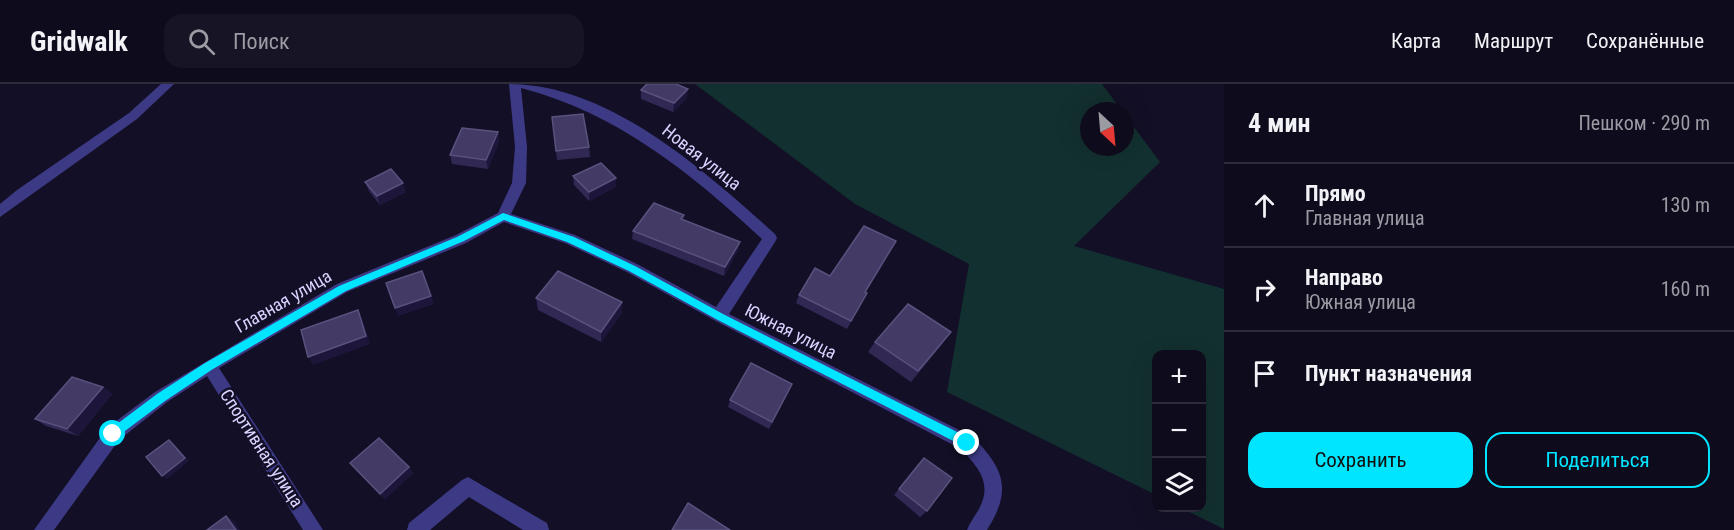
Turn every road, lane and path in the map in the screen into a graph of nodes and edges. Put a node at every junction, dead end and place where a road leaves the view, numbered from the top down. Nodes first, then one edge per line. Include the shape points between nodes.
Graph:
1 (168, 84) edge
2 (517, 84) edge
3 (0, 212) edge
4 (503, 216) junction
5 (719, 316) junction
6 (209, 366) junction
7 (43, 530) edge
8 (314, 530) edge
9 (416, 530) edge
10 (540, 530) edge
11 (976, 530) edge

1 - 3 street via 133,116
2 - 4 street via 519,183
2 - 5 street, Новая улица via 550,90 645,135 716,187 770,238
4 - 5 street, Южная улица via 570,239
4 - 6 street, Главная улица via 461,239 342,288
5 - 11 street, Южная улица via 967,443 987,463 995,488 991,507
6 - 7 street, Главная улица via 113,434
6 - 8 street, Спортивная улица
9 - 10 street via 468,486

